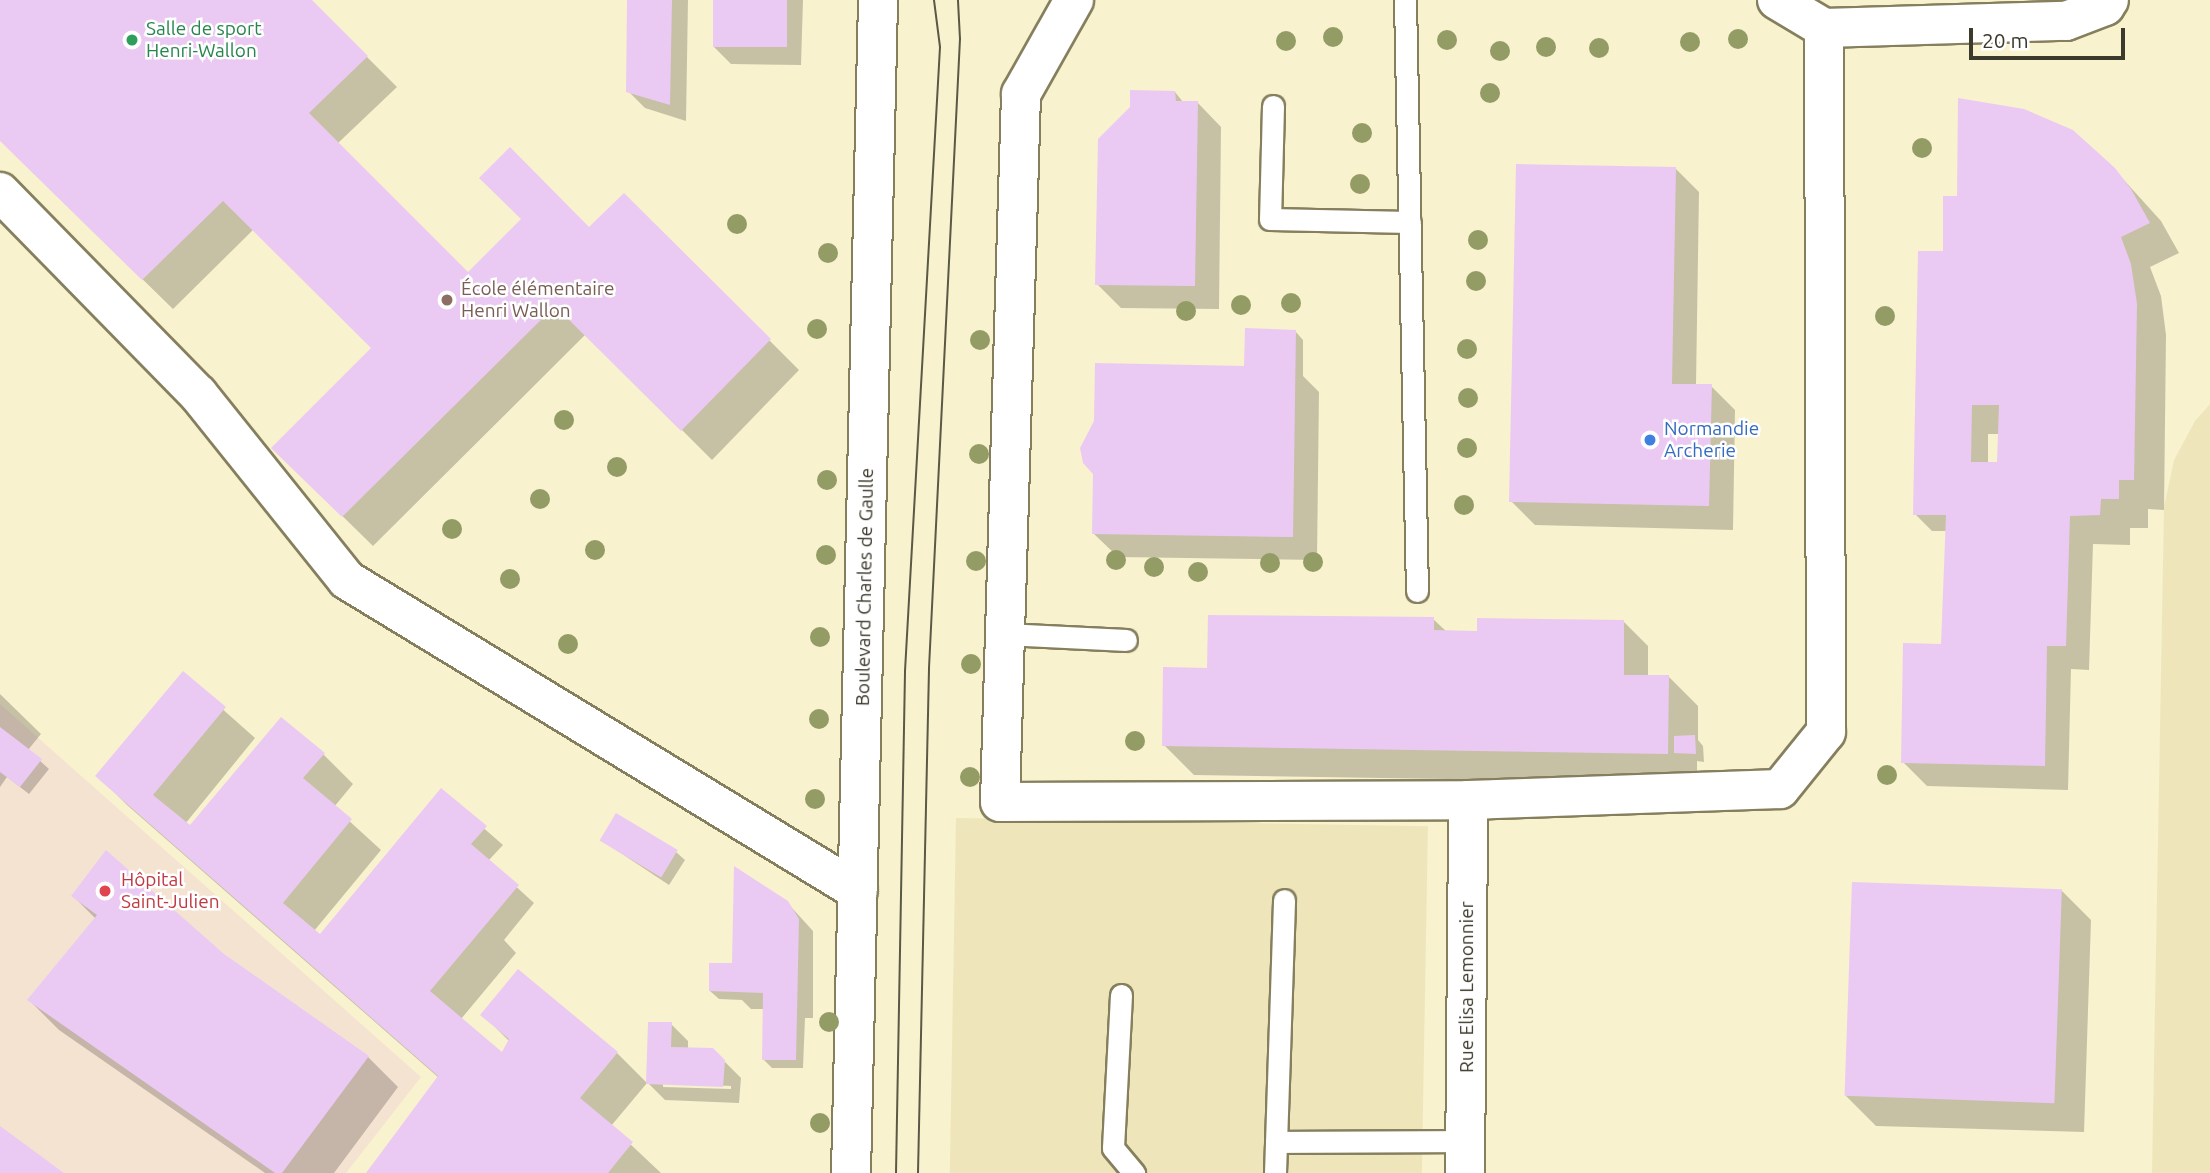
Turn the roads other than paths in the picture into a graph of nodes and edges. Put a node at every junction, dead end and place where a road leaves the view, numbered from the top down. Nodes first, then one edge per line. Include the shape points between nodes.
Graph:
1 (878, 0) edge
2 (1074, 0) edge
3 (1405, 0) edge
4 (1777, 0) edge
5 (2109, 0) edge
6 (1824, 28) junction
7 (1273, 106) dead end
8 (0, 192) edge
9 (1410, 222) junction
10 (1417, 591) dead end
11 (1006, 634) junction
12 (1126, 640) dead end
13 (1468, 800) junction
14 (858, 891) junction
15 (1284, 900) dead end
16 (1121, 995) dead end
17 (1276, 1142) junction
18 (1466, 1157) edge
19 (851, 1173) edge
20 (1134, 1173) edge
21 (1275, 1173) edge

1 - 14 street, Boulevard Charles de Gaulle
2 - 11 street via 1021,94
3 - 9 lane
4 - 6 street
5 - 6 street via 2105,6 2066,21
6 - 13 street via 1826,732 1780,789
7 - 9 lane via 1270,219
8 - 14 street via 198,394 347,580
9 - 10 lane
11 - 12 lane
11 - 13 street via 1000,802
13 - 18 street, Rue Elisa Lemonnier
14 - 19 street, Boulevard Charles de Gaulle
15 - 17 lane
16 - 20 lane via 1113,1148
17 - 18 lane
17 - 21 lane

